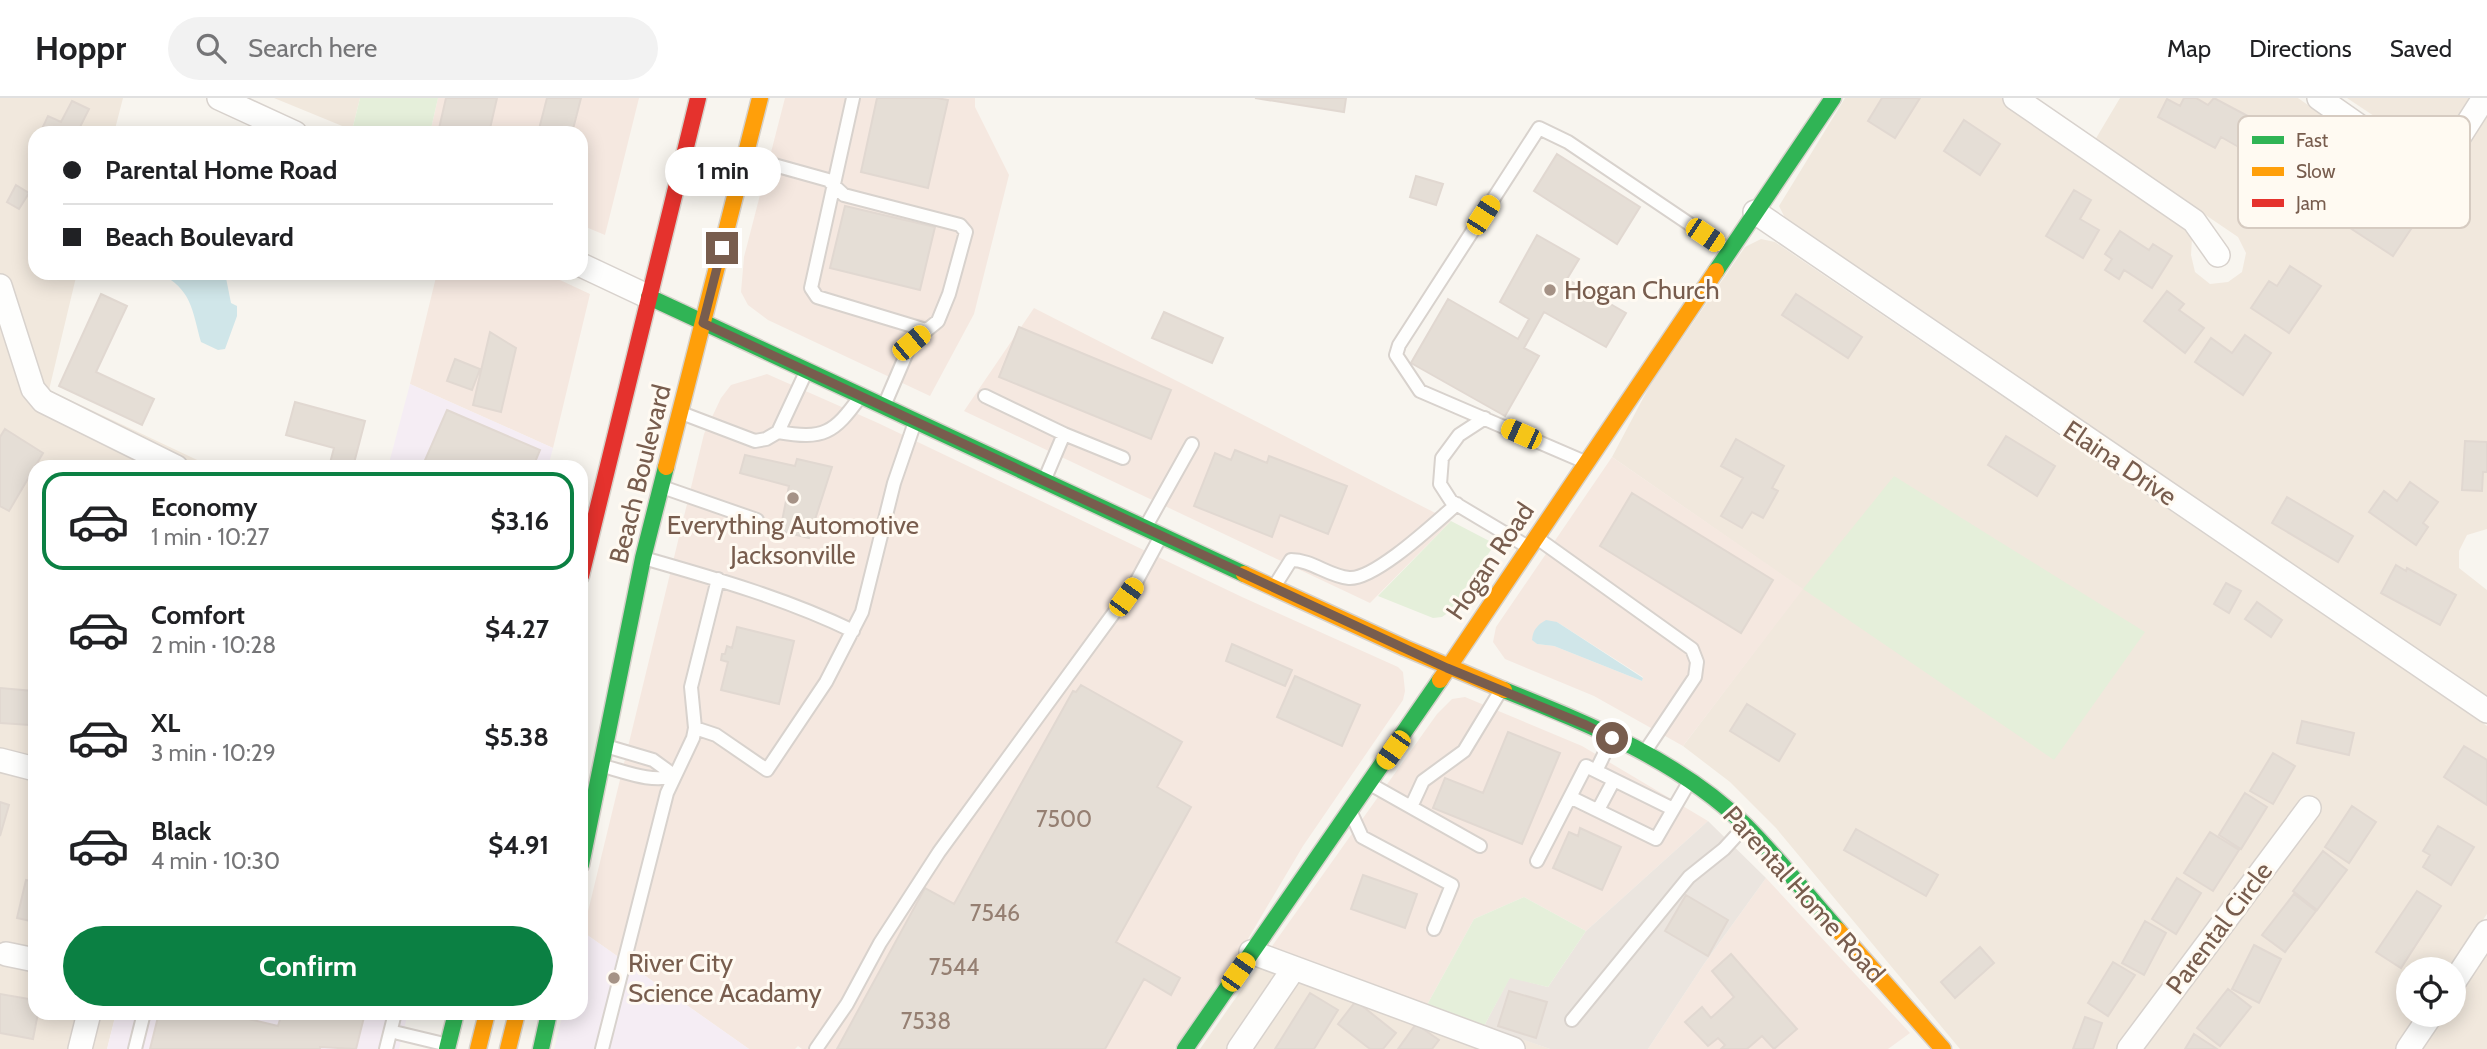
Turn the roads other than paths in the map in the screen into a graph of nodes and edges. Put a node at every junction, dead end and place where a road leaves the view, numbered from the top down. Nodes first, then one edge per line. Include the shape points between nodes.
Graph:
1 (219, 98) edge
2 (698, 98) edge
3 (760, 98) edge
4 (853, 98) edge
5 (1833, 98) edge
6 (2015, 98) edge
7 (2319, 98) edge
8 (2484, 98) edge
9 (2345, 116) edge
10 (2470, 120) edge
11 (280, 126) edge
12 (745, 157) junction
13 (833, 184) junction
14 (1755, 212) junction
15 (1728, 250) junction
16 (2218, 255) dead end
17 (588, 268) edge
18 (0, 286) edge
19 (649, 297) junction
20 (4, 311) edge
21 (703, 323) junction
22 (926, 330) junction
23 (807, 371) junction
24 (861, 396) junction
25 (985, 396) dead end
26 (884, 406) junction
27 (680, 413) junction
28 (1485, 418) junction
29 (915, 421) junction
30 (778, 432) junction
31 (1064, 434) junction
32 (1192, 444) dead end
33 (1123, 458) dead end
34 (162, 460) edge
35 (1585, 462) junction
36 (1044, 481) junction
37 (661, 486) junction
38 (1457, 505) junction
39 (757, 520) dead end
40 (1145, 528) junction
41 (1161, 535) junction
42 (1532, 542) junction
43 (588, 547) edge
44 (643, 558) junction
45 (718, 579) junction
46 (1274, 588) junction
47 (853, 631) junction
48 (1447, 668) junction
49 (1501, 690) junction
50 (2487, 711) edge
51 (695, 728) junction
52 (1612, 738) junction
53 (605, 747) junction
54 (588, 748) dead end
55 (1644, 753) junction
56 (0, 760) edge
57 (601, 765) junction
58 (28, 766) edge
59 (1596, 771) junction
60 (675, 776) junction
61 (1614, 780) junction
62 (1690, 780) junction
63 (1370, 784) junction
64 (1570, 797) junction
65 (1411, 807) junction
66 (2309, 808) dead end
67 (1674, 809) junction
68 (1598, 810) junction
69 (1350, 811) junction
70 (1745, 825) junction
71 (588, 830) edge
72 (1480, 846) dead end
73 (1537, 861) dead end
74 (1434, 929) dead end
75 (2487, 932) edge
76 (1251, 953) junction
77 (6, 954) dead end
78 (28, 959) edge
79 (2466, 964) edge
80 (1294, 968) junction
81 (87, 1020) edge
82 (142, 1020) edge
83 (395, 1020) edge
84 (454, 1020) edge
85 (485, 1020) edge
86 (515, 1020) edge
87 (548, 1020) edge
88 (1572, 1020) dead end
89 (2423, 1027) edge
90 (394, 1033) junction
91 (1487, 1045) edge
92 (447, 1047) edge
93 (1938, 1047) edge
94 (80, 1049) edge
95 (135, 1049) edge
96 (386, 1049) edge
97 (478, 1049) edge
98 (508, 1049) edge
99 (541, 1049) edge
100 (602, 1049) edge
101 (816, 1049) edge
102 (1185, 1049) edge
103 (1239, 1049) edge
104 (1513, 1049) edge
105 (2129, 1049) edge
106 (2408, 1049) edge

1 - 11 street
2 - 19 main road, Beach Boulevard
3 - 12 main road, Beach Boulevard
4 - 13 lane
5 - 14 main road, Hogan Road
6 - 16 street via 2194,221
7 - 9 street
8 - 10 street
12 - 13 lane
12 - 21 main road, Beach Boulevard
13 - 22 lane via 811,288 817,297
13 - 22 lane via 844,194 960,225 966,232 949,294 937,320
14 - 15 main road, Hogan Road
14 - 50 street, Elaina Drive
15 - 28 lane via 1568,142 1539,128 1396,355 1420,391
15 - 35 main road, Hogan Road
17 - 19 street, Parental Home Road
18 - 20 street
19 - 21 main road, Parental Home Road
19 - 43 main road, Beach Boulevard
20 - 34 street via 33,389 43,401
21 - 23 main road, Parental Home Road
21 - 27 main road, Beach Boulevard
22 - 26 lane via 911,343
23 - 24 main road, Parental Home Road
23 - 30 lane
24 - 26 main road, Parental Home Road
24 - 30 lane via 837,426 811,435
25 - 31 lane
26 - 29 main road, Parental Home Road
27 - 30 lane via 755,441
27 - 37 main road, Beach Boulevard
28 - 35 lane
28 - 38 lane via 1459,435 1442,458 1440,484
29 - 36 main road, Parental Home Road
29 - 47 lane via 894,483 869,590
31 - 33 lane
31 - 36 lane
32 - 40 lane
35 - 42 main road, Hogan Road
36 - 40 main road, Parental Home Road
37 - 39 lane
37 - 44 main road, Beach Boulevard
38 - 42 lane
38 - 46 lane via 1374,570 1352,579 1292,560
40 - 41 main road, Parental Home Road
41 - 46 main road, Parental Home Road
41 - 101 lane via 1135,584 939,852
42 - 48 main road, Hogan Road
42 - 55 lane via 1692,649 1697,662 1695,677
44 - 45 lane
44 - 53 main road, Beach Boulevard
44 - 54 main road
45 - 47 lane via 804,608
45 - 51 lane via 691,687
46 - 48 main road, Parental Home Road
47 - 51 lane via 827,682 767,770 716,735
48 - 49 main road, Parental Home Road
48 - 63 main road, Hogan Road
49 - 52 main road, Parental Home Road
49 - 65 lane via 1464,751 1423,780
51 - 60 lane
52 - 55 main road, Parental Home Road
52 - 59 lane
53 - 57 main road, Beach Boulevard
53 - 60 lane via 653,760
55 - 62 main road, Parental Home Road
56 - 58 street
57 - 60 lane via 646,778
57 - 71 main road, Beach Boulevard
59 - 61 lane
59 - 64 lane via 1586,766
60 - 100 lane
61 - 67 lane
61 - 68 lane
62 - 67 lane
62 - 70 main road, Parental Home Road
63 - 65 lane
63 - 69 main road, Hogan Road
64 - 68 lane
64 - 73 lane
65 - 72 lane
66 - 105 street, Parental Circle
67 - 68 lane via 1656,839
69 - 74 lane via 1362,837 1452,885
69 - 76 main road, Hogan Road
70 - 88 lane via 1689,877
70 - 93 main road, Parental Home Road
75 - 79 street
76 - 80 street
76 - 102 main road, Hogan Road
77 - 78 street
80 - 91 street
80 - 103 street
81 - 94 street
82 - 95 lane
83 - 90 lane
84 - 92 main road
85 - 97 main road
86 - 98 main road
87 - 99 main road
89 - 106 street
90 - 92 lane
90 - 96 lane
91 - 104 street

